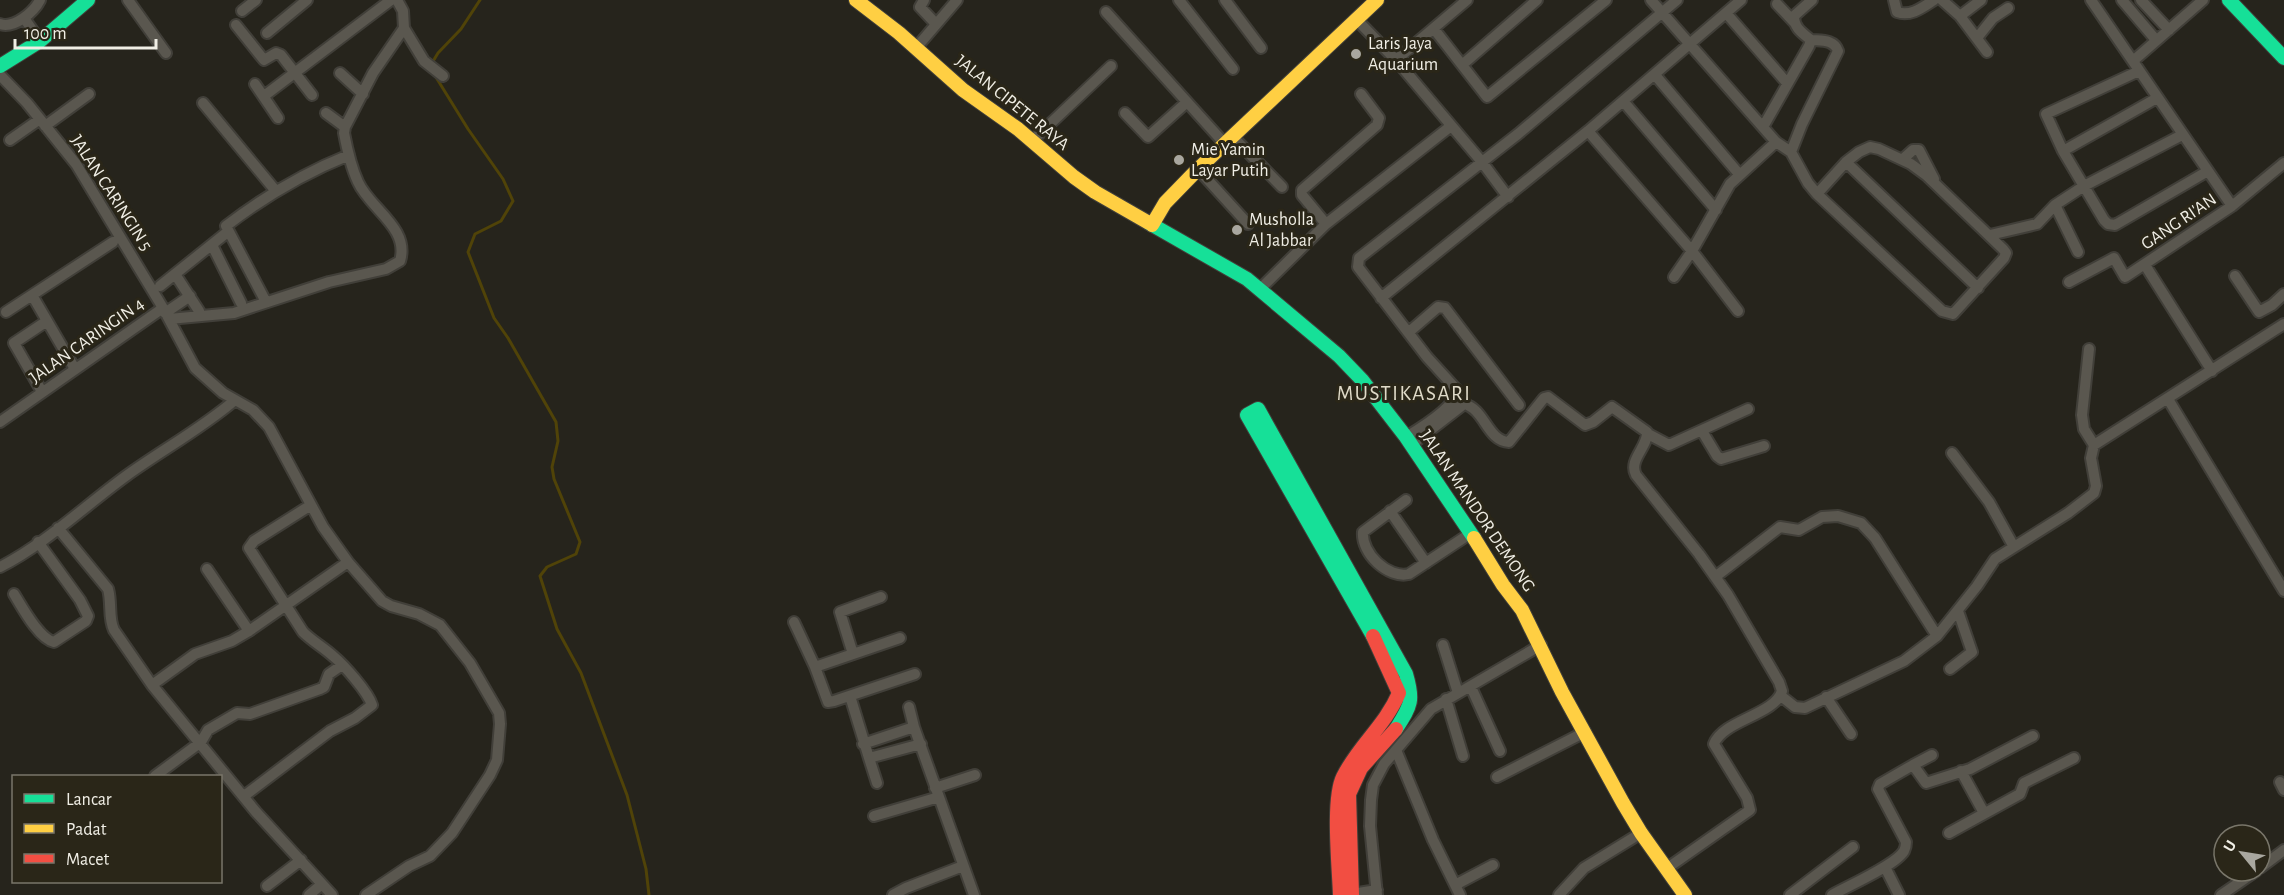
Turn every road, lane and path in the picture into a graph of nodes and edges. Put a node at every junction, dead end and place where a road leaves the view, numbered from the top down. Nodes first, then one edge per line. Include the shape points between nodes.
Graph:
1 (40, 0) edge
2 (88, 0) edge
3 (128, 0) edge
4 (256, 0) edge
5 (307, 0) edge
6 (391, 0) edge
7 (397, 0) edge
8 (856, 0) edge
9 (924, 0) edge
10 (957, 0) edge
11 (1179, 0) edge
12 (1225, 0) edge
13 (1377, 0) edge
14 (1467, 0) edge
15 (1537, 0) edge
16 (1606, 0) edge
17 (1651, 0) edge
18 (1677, 0) edge
19 (1741, 0) edge
20 (1812, 0) edge
21 (1894, 0) edge
22 (1934, 0) edge
23 (1942, 0) edge
24 (1981, 0) edge
25 (2091, 0) edge
26 (2122, 0) edge
27 (2141, 0) edge
28 (2203, 0) edge
29 (2229, 0) edge
30 (1777, 4) dead end
31 (2008, 8) dead end
32 (242, 11) dead end
33 (1106, 12) dead end
34 (1662, 13) junction
35 (1726, 13) junction
36 (1960, 16) junction
37 (24, 18) junction
38 (1356, 19) junction
39 (1794, 22) junction
40 (0, 24) edge
41 (936, 24) junction
42 (236, 25) dead end
43 (404, 28) junction
44 (1434, 30) junction
45 (2169, 30) junction
46 (267, 33) dead end
47 (1977, 38) junction
48 (1811, 40) junction
49 (2156, 40) junction
50 (40, 41) junction
51 (1689, 44) junction
52 (916, 48) junction
53 (1261, 48) dead end
54 (1987, 52) dead end
55 (166, 53) dead end
56 (2284, 58) edge
57 (1396, 60) junction
58 (2133, 61) junction
59 (1462, 65) junction
60 (0, 66) edge
61 (1111, 66) dead end
62 (1233, 69) dead end
63 (295, 72) junction
64 (340, 73) dead end
65 (2136, 73) junction
66 (0, 75) edge
67 (1655, 75) junction
68 (443, 76) dead end
69 (1787, 83) junction
70 (255, 84) dead end
71 (89, 94) dead end
72 (363, 94) junction
73 (1361, 94) dead end
74 (312, 95) dead end
75 (264, 96) junction
76 (2154, 100) junction
77 (1623, 101) junction
78 (1187, 102) junction
79 (203, 103) dead end
80 (326, 113) dead end
81 (1125, 113) dead end
82 (278, 118) dead end
83 (42, 122) junction
84 (1451, 126) junction
85 (345, 127) junction
86 (1763, 127) junction
87 (1588, 131) junction
88 (2182, 135) junction
89 (10, 140) dead end
90 (1033, 140) junction
91 (1228, 140) junction
92 (1776, 142) junction
93 (2063, 151) junction
94 (1791, 153) junction
95 (349, 155) junction
96 (1482, 162) junction
97 (1846, 162) junction
98 (2284, 163) edge
99 (1198, 169) junction
100 (2208, 171) junction
101 (1739, 174) junction
102 (1282, 186) dead end
103 (2084, 186) junction
104 (275, 190) junction
105 (1817, 194) junction
106 (1508, 197) junction
107 (2055, 205) junction
108 (2232, 206) junction
109 (1716, 210) junction
110 (1248, 224) dead end
111 (1326, 224) junction
112 (1152, 225) junction
113 (225, 234) dead end
114 (1990, 235) junction
115 (113, 242) dead end
116 (212, 245) junction
117 (1692, 252) junction
118 (2078, 252) dead end
119 (2145, 265) junction
120 (176, 274) junction
121 (2235, 276) dead end
122 (1674, 277) dead end
123 (2068, 282) dead end
124 (160, 286) dead end
125 (1978, 288) junction
126 (1260, 290) junction
127 (2284, 294) edge
128 (32, 295) junction
129 (190, 297) junction
130 (1381, 298) junction
131 (266, 302) junction
132 (241, 303) dead end
133 (200, 311) dead end
134 (1738, 311) dead end
135 (6, 312) dead end
136 (166, 313) junction
137 (47, 321) junction
138 (2284, 324) edge
139 (1409, 332) junction
140 (2089, 349) dead end
141 (75, 369) junction
142 (2212, 371) junction
143 (41, 390) dead end
144 (2168, 399) junction
145 (235, 400) junction
146 (1519, 405) dead end
147 (1748, 409) dead end
148 (0, 422) edge
149 (1702, 431) junction
150 (1648, 434) junction
151 (1409, 441) junction
152 (2094, 445) junction
153 (1764, 446) dead end
154 (1952, 453) dead end
155 (1406, 500) dead end
156 (311, 505) junction
157 (1390, 511) junction
158 (58, 528) junction
159 (1471, 533) junction
160 (38, 542) junction
161 (2014, 547) junction
162 (348, 562) junction
163 (1426, 563) junction
164 (0, 567) edge
165 (207, 569) dead end
166 (1715, 577) junction
167 (2284, 591) edge
168 (14, 594) dead end
169 (881, 597) dead end
170 (286, 605) junction
171 (1958, 611) junction
172 (794, 622) dead end
173 (249, 632) junction
174 (1936, 636) junction
175 (1380, 637) junction
176 (900, 638) dead end
177 (1443, 645) dead end
178 (1541, 645) junction
179 (853, 654) junction
180 (342, 665) junction
181 (815, 667) junction
182 (1950, 669) dead end
183 (915, 674) dead end
184 (152, 685) junction
185 (1471, 687) junction
186 (1458, 693) junction
187 (850, 696) junction
188 (1780, 696) junction
189 (1826, 697) junction
190 (1446, 699) junction
191 (909, 707) dead end
192 (914, 727) junction
193 (1585, 732) junction
194 (1851, 734) dead end
195 (2033, 736) dead end
196 (201, 742) junction
197 (863, 744) junction
198 (921, 744) junction
199 (1396, 750) junction
200 (1500, 751) dead end
201 (1932, 755) dead end
202 (1463, 756) dead end
203 (869, 758) junction
204 (2074, 758) dead end
205 (1912, 765) junction
206 (1961, 771) junction
207 (158, 775) edge
208 (975, 775) dead end
209 (1497, 777) dead end
210 (877, 783) dead end
211 (937, 793) junction
212 (244, 796) junction
213 (1984, 813) junction
214 (874, 816) dead end
215 (1641, 833) junction
216 (1949, 834) dead end
217 (1853, 847) dead end
218 (300, 860) junction
219 (1493, 865) dead end
220 (963, 866) junction
221 (1884, 867) junction
222 (1666, 869) junction
223 (2238, 883) edge
224 (322, 884) junction
225 (267, 886) dead end
226 (1457, 890) edge
227 (1377, 893) edge
228 (309, 895) edge
229 (332, 895) edge
230 (366, 895) edge
231 (893, 895) edge
232 (974, 895) edge
233 (1341, 895) edge
234 (1352, 895) edge
235 (1559, 895) edge
236 (1685, 895) edge
237 (1790, 895) edge
238 (1832, 895) edge
239 (1899, 895) edge
240 (2221, 895) edge

1 - 37 street
2 - 50 main road
3 - 55 street
4 - 32 street
5 - 46 street
6 - 63 street
7 - 43 street via 403,11
8 - 52 main road, JALAN CIPETE RAYA
9 - 41 street via 920,7
10 - 41 street
11 - 62 street
12 - 53 street
13 - 38 main road
14 - 44 street
15 - 59 street
16 - 59 street via 1488,96
17 - 34 street
18 - 34 street
19 - 35 street
20 - 39 street via 1794,16
21 - 22 street via 1898,12 1903,14
23 - 36 street
24 - 36 street
25 - 58 street
26 - 49 street
27 - 45 street
28 - 45 street
29 - 56 main road
30 - 39 street
31 - 47 street via 1993,18
33 - 78 street
34 - 51 street
34 - 96 street
35 - 51 street
35 - 69 street
36 - 47 street
37 - 40 street via 11,25
37 - 50 street
38 - 57 street
38 - 91 main road
39 - 48 street
41 - 52 street
42 - 63 street via 264,60 279,53
43 - 68 street via 424,62
43 - 72 street
44 - 57 street
44 - 59 street
45 - 49 street
47 - 54 street
48 - 69 street
48 - 94 street via 1832,42 1838,51
49 - 58 street
50 - 60 main road
51 - 67 street
51 - 86 street
52 - 90 main road, JALAN CIPETE RAYA via 971,98
57 - 84 street
58 - 65 street
61 - 90 street
63 - 74 street
63 - 75 street
64 - 72 street
65 - 76 street
65 - 93 street via 2048,112 2046,117
66 - 83 street, JALAN CARINGIN 5
67 - 77 street
67 - 101 street
69 - 86 street
70 - 75 street
71 - 83 street
72 - 85 street
73 - 111 street via 1379,118 1377,125 1302,190
75 - 82 street
76 - 88 street
76 - 93 street
77 - 87 street
77 - 109 street
78 - 81 street via 1148,137
78 - 91 street
79 - 104 street
80 - 85 street
83 - 89 street
83 - 136 street, JALAN CARINGIN 5 via 76,164
84 - 96 street
84 - 111 street
85 - 95 street
86 - 92 street
87 - 106 street
87 - 117 street
88 - 100 street
88 - 103 street
90 - 112 main road, JALAN CIPETE RAYA via 1088,187
91 - 99 main road
91 - 102 street
92 - 94 street
92 - 101 street
93 - 103 street
94 - 105 street
95 - 104 street
95 - 131 street via 358,183 398,235 402,244 400,261 386,269
96 - 106 street
96 - 130 street via 1359,258 1358,267
97 - 105 street
97 - 114 street via 1870,147 1903,159 1937,184
97 - 125 street
98 - 108 street, GANG RI'AN
99 - 110 street
99 - 112 main road via 1165,203
100 - 103 street via 2115,225 2104,220
100 - 108 street
101 - 109 street
103 - 107 street
104 - 131 street via 226,226
105 - 125 street via 1942,311 1953,314
106 - 130 street
107 - 114 street via 2037,224
107 - 118 street
108 - 119 street, GANG RI'AN
109 - 117 street
111 - 126 street
112 - 126 main road, JALAN MANDOR DEMONG via 1224,264
113 - 116 street
114 - 125 street via 2006,254
115 - 128 street
116 - 120 street
116 - 132 street
117 - 122 street
117 - 134 street
119 - 123 street, GANG RI'AN via 2125,277 2114,258
119 - 142 street
120 - 124 street
120 - 129 street
121 - 127 street via 2259,312
126 - 151 main road, JALAN MANDOR DEMONG via 1352,369
128 - 135 street
128 - 137 street
129 - 133 street
129 - 136 street, JALAN CARINGIN 4
130 - 139 street
131 - 136 street via 234,313
136 - 141 street, JALAN CARINGIN 4
136 - 145 street, JALAN CARINGIN 5 via 195,368
137 - 141 street
137 - 143 street via 14,343
138 - 142 street
139 - 146 street via 1438,307 1445,308
139 - 151 street via 1457,390 1457,395
140 - 152 street via 2082,414 2084,429
141 - 148 street, JALAN CARINGIN 4
142 - 144 street
144 - 152 street
144 - 167 street
145 - 156 street, JALAN CARINGIN 5 via 253,410 269,427
145 - 158 street
147 - 149 street
149 - 150 street via 1669,445
149 - 153 street via 1721,459
150 - 151 street via 1612,406 1585,425 1548,397 1509,442 1498,440 1473,408 1464,404
150 - 166 street via 1633,470
151 - 159 main road, JALAN MANDOR DEMONG
152 - 161 street via 2094,493
154 - 161 street via 1989,502
155 - 157 street
156 - 162 street, JALAN CARINGIN 5
156 - 170 street via 249,548
157 - 163 street
157 - 163 street via 1362,535 1378,566 1401,576
158 - 160 street
158 - 184 street via 108,590 111,624
159 - 163 street
159 - 178 main road, JALAN MANDOR DEMONG
160 - 164 street
160 - 168 street via 80,600 88,616 86,621 51,642 40,633
161 - 171 street via 1995,559
162 - 170 street
162 - 230 street, JALAN CARINGIN 5 via 382,601 430,619 448,634 487,692 499,713 500,724 497,760 447,839 430,856
165 - 173 street
166 - 174 street via 1780,527 1799,530 1822,517 1849,518 1861,523 1875,538
166 - 188 street via 1779,682
169 - 179 street via 840,612
170 - 173 street
170 - 180 street via 303,632
171 - 174 street
171 - 182 street via 1972,652
172 - 181 street
173 - 184 street via 195,654
174 - 189 street via 1904,661
175 - 175 main road via 1247,415 1258,409
175 - 233 main road via 1400,693 1384,726 1351,761 1340,780 1337,792
175 - 234 main road via 1407,674 1412,694 1393,734 1361,768 1349,794
176 - 179 street
177 - 186 street
178 - 185 street
178 - 193 main road, JALAN MANDOR DEMONG
179 - 181 street
180 - 196 street via 329,674 322,688 250,714 237,713 208,730
180 - 212 street via 372,702 369,709 330,731
181 - 187 street via 828,702
183 - 187 street
184 - 196 street
185 - 186 street
185 - 200 street
186 - 190 street
187 - 197 street
188 - 189 street via 1800,708
188 - 222 street via 1720,735 1714,744 1747,798 1750,810
189 - 194 street
190 - 199 street via 1427,713
190 - 202 street
191 - 192 street
192 - 197 street
192 - 198 street
193 - 209 street
193 - 215 main road, JALAN MANDOR DEMONG
195 - 206 street
196 - 207 street
196 - 212 street
197 - 203 street
198 - 203 street
198 - 211 street
199 - 226 street
199 - 227 street via 1378,773 1371,800
201 - 205 street
203 - 210 street
204 - 213 street via 2024,783 2020,794
205 - 206 street via 1926,783
205 - 221 street via 1879,786 1906,842 1904,853
206 - 213 street
208 - 211 street
211 - 214 street
211 - 220 street
212 - 218 street
213 - 216 street
215 - 222 main road, JALAN MANDOR DEMONG
215 - 235 street via 1584,868
217 - 237 street
218 - 224 street
218 - 225 street
219 - 226 street
220 - 231 street
220 - 232 street
221 - 238 street
221 - 239 street
222 - 236 main road, JALAN MANDOR DEMONG
223 - 240 street
224 - 228 street
224 - 229 street
227 - 234 street

